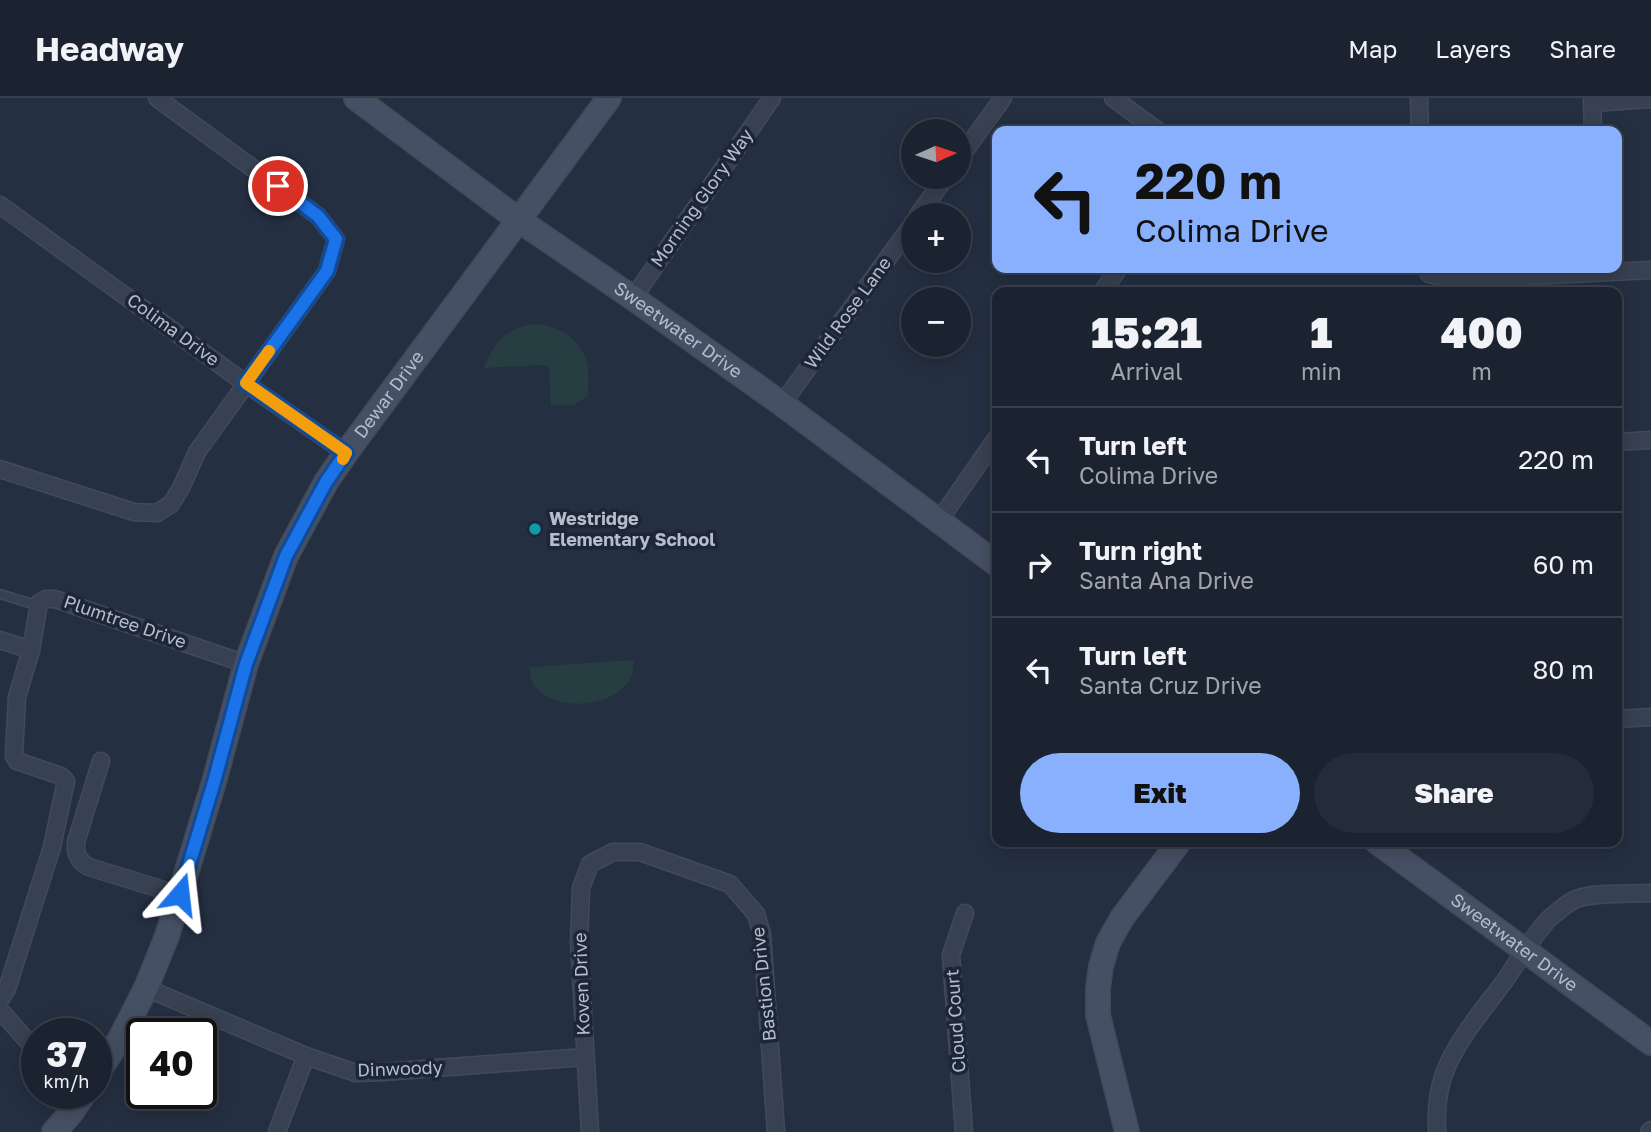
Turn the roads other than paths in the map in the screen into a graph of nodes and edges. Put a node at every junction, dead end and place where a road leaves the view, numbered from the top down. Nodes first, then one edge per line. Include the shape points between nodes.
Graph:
1 (157, 98) edge
2 (356, 98) edge
3 (610, 98) edge
4 (772, 98) edge
5 (1003, 98) edge
6 (1113, 98) edge
7 (1419, 98) edge
8 (1651, 99) edge
9 (1592, 100) edge
10 (1151, 126) edge
11 (1420, 126) edge
12 (1593, 126) edge
13 (971, 142) edge
14 (0, 205) edge
15 (520, 221) junction
16 (901, 240) edge
17 (1622, 270) edge
18 (1651, 270) edge
19 (1435, 273) edge
20 (1549, 273) edge
21 (633, 298) junction
22 (246, 383) junction
23 (782, 404) junction
24 (1651, 440) edge
25 (1622, 442) edge
26 (992, 445) edge
27 (346, 453) junction
28 (0, 469) edge
29 (938, 522) junction
30 (992, 561) edge
31 (0, 594) edge
32 (39, 606) junction
33 (0, 640) edge
34 (31, 650) junction
35 (246, 664) junction
36 (1651, 718) edge
37 (1622, 719) edge
38 (101, 761) dead end
39 (1175, 847) edge
40 (1384, 847) edge
41 (612, 852) joint
42 (1651, 893) edge
43 (180, 894) junction
44 (965, 913) dead end
45 (1524, 951) junction
46 (146, 988) junction
47 (0, 1000) edge
48 (0, 1010) edge
49 (21, 1034) edge
50 (1651, 1043) edge
51 (112, 1051) edge
52 (306, 1056) junction
53 (585, 1057) junction
54 (74, 1109) edge
55 (54, 1132) edge
56 (277, 1132) edge
57 (590, 1132) edge
58 (776, 1132) edge
59 (964, 1132) edge
60 (1127, 1132) edge
61 (1437, 1132) edge

1 - 22 street via 318,216 336,239 327,271
2 - 15 street, Sweetwater Drive
3 - 15 street, Dewar Drive
4 - 21 street, Morning Glory Way
5 - 13 street
6 - 10 street
7 - 11 street
8 - 9 street
9 - 12 street
14 - 22 street, Colima Drive
15 - 21 street, Sweetwater Drive
15 - 27 street, Dewar Drive
16 - 23 street, Wild Rose Lane
17 - 18 street
19 - 20 street via 1456,279
21 - 23 street, Sweetwater Drive
22 - 27 street, Colima Drive
22 - 28 street via 197,452 172,504 156,513 134,512
23 - 29 street, Sweetwater Drive
24 - 25 street
26 - 29 street
27 - 35 street, Dewar Drive via 286,556
29 - 30 street, Sweetwater Drive
31 - 32 lane
32 - 34 street, Plumtree Drive
32 - 35 street, Plumtree Drive via 55,599
33 - 34 street
34 - 47 street, Plumtree Drive via 17,697 17,761 66,781 51,847
35 - 43 street, Dewar Drive
36 - 37 street
38 - 43 street via 76,842 78,857 89,867
39 - 60 street via 1122,918 1101,966 1098,1015
40 - 45 street, Sweetwater Drive
41 - 53 street, Koven Drive via 590,864 581,888
41 - 58 street, Bastion Drive via 640,852 730,884 756,914 762,934
42 - 45 street via 1577,899 1549,920
43 - 46 street, Dewar Drive
44 - 59 street, Cloud Court via 951,955
45 - 50 street, Sweetwater Drive
45 - 61 street via 1455,1049 1438,1097
46 - 51 street, Dewar Drive
46 - 52 street, Dinwoody
48 - 49 street
52 - 53 street, Dinwoody via 356,1073
52 - 56 street
53 - 57 street, Koven Drive
54 - 55 street

